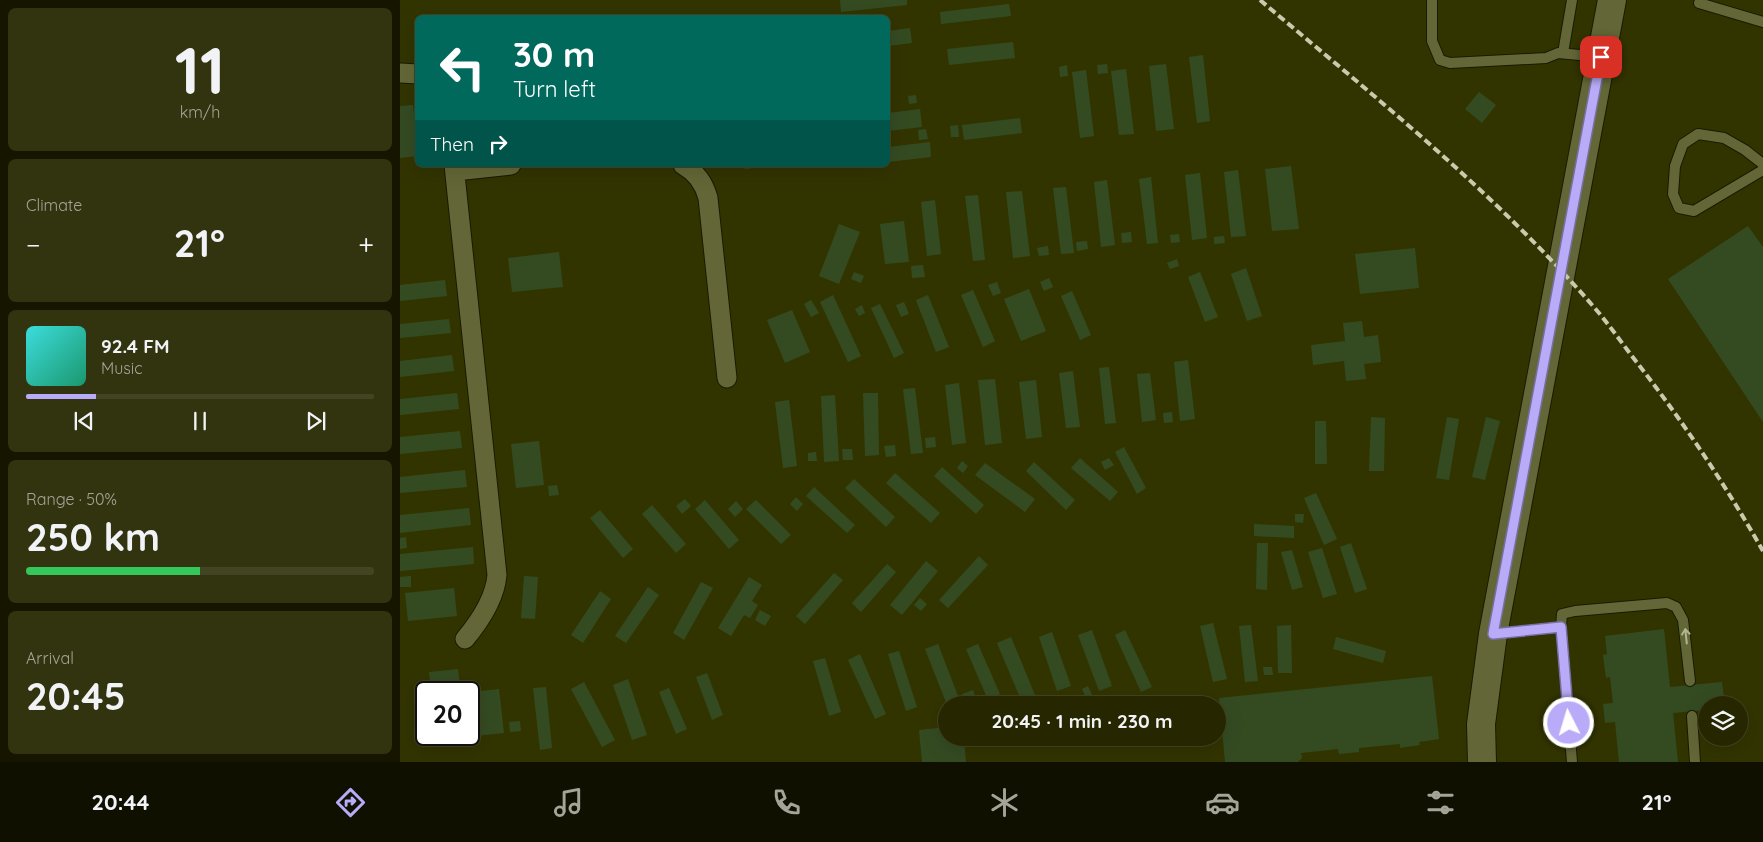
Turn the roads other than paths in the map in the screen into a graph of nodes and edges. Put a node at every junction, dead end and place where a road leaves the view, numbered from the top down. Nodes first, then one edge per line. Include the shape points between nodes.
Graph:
1 (1432, 0) edge
2 (1572, 0) edge
3 (1612, 0) edge
4 (1699, 3) dead end
5 (1763, 22) edge
6 (1563, 53) junction
7 (1601, 57) junction
8 (400, 73) edge
9 (415, 74) edge
10 (1763, 164) edge
11 (474, 167) edge
12 (686, 167) edge
13 (455, 168) edge
14 (1763, 170) edge
15 (727, 378) dead end
16 (1561, 627) junction
17 (1493, 634) junction
18 (465, 639) dead end
19 (1690, 681) dead end
20 (1692, 716) dead end
21 (1482, 762) edge
22 (1572, 762) edge
23 (1695, 762) edge

1 - 6 lane via 1432,41 1440,60 1450,63 1546,58
2 - 6 lane
3 - 7 main road
4 - 5 lane
6 - 7 lane
7 - 17 main road
8 - 9 street
10 - 14 lane via 1724,138 1698,134 1683,144 1675,166 1673,194 1679,208 1694,211
11 - 13 street
12 - 15 street via 700,180 708,198
13 - 18 street via 497,575 490,600
16 - 17 lane
19 -> 16 lane via 1683,620 1676,607 1663,603 1575,611 1562,614
16 - 22 lane
17 - 21 main road via 1481,724
20 - 23 lane

